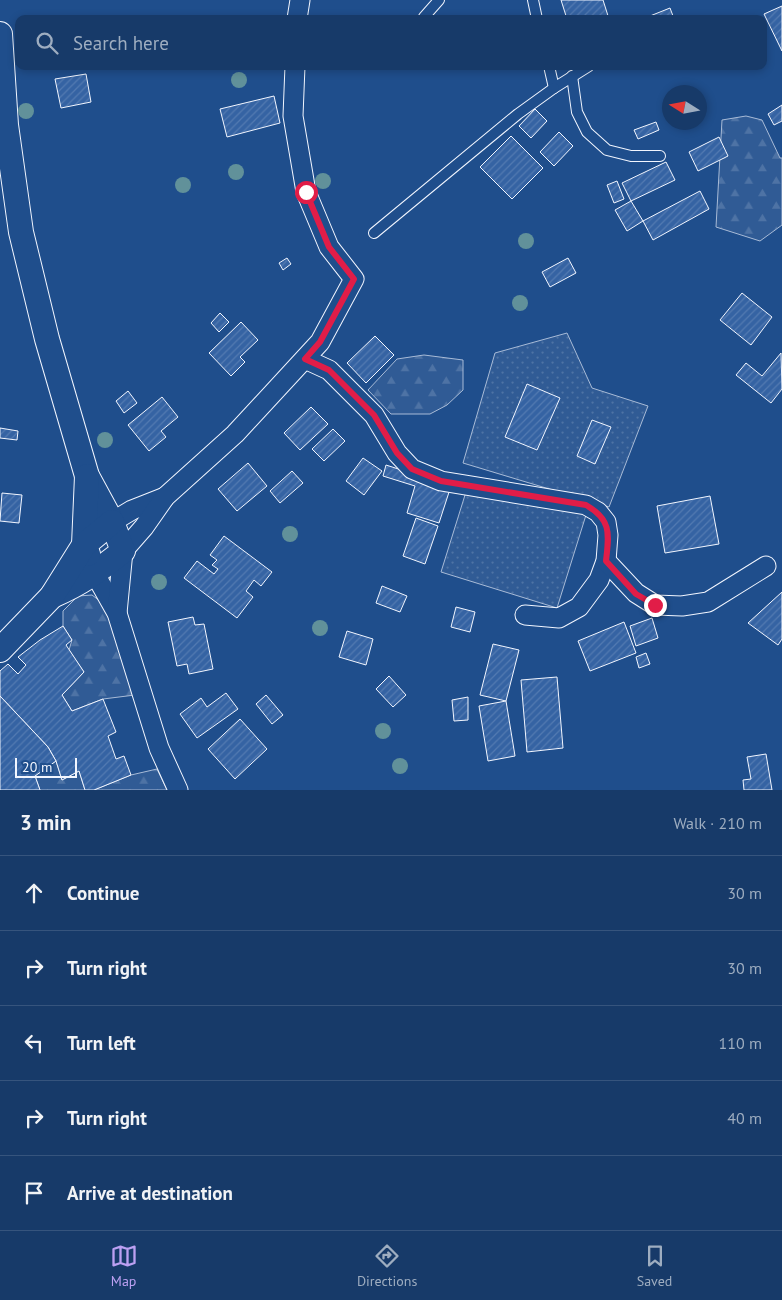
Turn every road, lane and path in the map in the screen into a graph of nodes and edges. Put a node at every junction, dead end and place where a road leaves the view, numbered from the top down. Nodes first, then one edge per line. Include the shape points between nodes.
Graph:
1 (300, 0) edge
2 (439, 0) edge
3 (533, 0) edge
4 (298, 15) edge
5 (426, 15) edge
6 (537, 15) edge
7 (0, 34) edge
8 (295, 70) edge
9 (550, 70) edge
10 (582, 70) edge
11 (572, 76) junction
12 (554, 88) junction
13 (660, 156) dead end
14 (374, 233) dead end
15 (305, 359) junction
16 (87, 476) junction
17 (165, 497) junction
18 (112, 522) junction
19 (84, 545) junction
20 (123, 551) junction
21 (606, 561) junction
22 (766, 566) dead end
23 (95, 574) junction
24 (52, 596) junction
25 (117, 613) junction
26 (525, 615) dead end
27 (0, 650) edge
28 (178, 790) edge

1 - 4 street
2 - 5 lane
3 - 6 lane
7 - 16 street via 6,125 21,232 47,338
8 - 15 street via 293,116 306,192 329,247 354,279 320,342
9 - 12 lane
10 - 11 lane
11 - 12 lane
11 - 13 lane via 577,112 587,132 607,150 631,156
12 - 14 lane
15 - 17 street via 235,434
15 - 21 street via 329,370 374,415 397,453 412,469 441,481 586,505 598,512 606,522
16 - 18 street
16 - 19 street
17 - 18 street
17 - 20 street
18 - 19 street
18 - 20 street
19 - 23 street
19 - 24 street
20 - 23 street
20 - 25 street
21 - 22 street via 636,594 655,605 682,606 708,602
21 - 26 street via 599,580 579,607 559,618
23 - 24 street
23 - 25 street
24 - 27 street
25 - 28 street via 159,748

